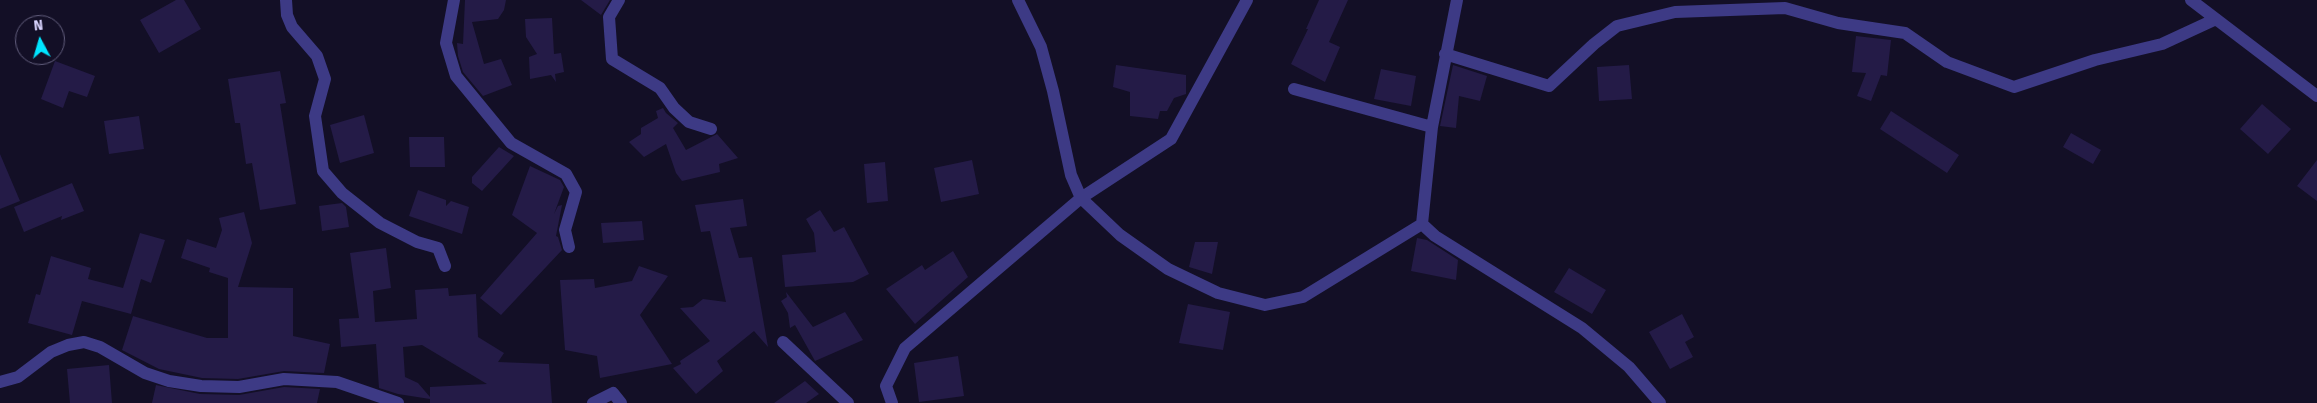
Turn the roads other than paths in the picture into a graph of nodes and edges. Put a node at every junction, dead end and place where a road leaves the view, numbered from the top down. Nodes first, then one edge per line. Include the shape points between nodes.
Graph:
1 (286, 0) edge
2 (454, 0) edge
3 (619, 0) edge
4 (1018, 0) edge
5 (1248, 0) edge
6 (1457, 0) edge
7 (2191, 0) edge
8 (2216, 19) junction
9 (1445, 54) junction
10 (1294, 89) dead end
11 (2317, 96) edge
12 (1432, 127) junction
13 (711, 129) dead end
14 (1081, 198) junction
15 (1422, 224) junction
16 (569, 247) dead end
17 (445, 266) dead end
18 (783, 342) dead end
19 (0, 382) edge
20 (398, 403) edge
21 (593, 403) edge
22 (621, 403) edge
23 (848, 403) edge
24 (892, 403) edge
25 (1660, 403) edge

1 - 17 street via 292,27 317,56 325,79 315,116 323,171 342,194 380,223 417,242 438,248
2 - 16 street via 446,43 456,76 510,142 566,174 576,192 565,230
3 - 13 street via 609,17 612,59 660,88 689,122
4 - 14 street via 1041,47 1071,176
5 - 14 street via 1171,139
6 - 9 street
7 - 8 street
8 - 9 street via 2162,44 2095,60 2014,86 1947,62 1905,33 1838,22 1785,8 1675,12 1617,26 1550,86
8 - 11 street
9 - 12 street
10 - 12 street
12 - 15 street
14 - 15 street via 1120,235 1168,269 1218,292 1265,305 1303,297
14 - 24 street via 905,348 886,386
15 - 25 street via 1443,241 1582,328 1629,367
18 - 23 street
19 - 20 street via 18,377 51,352 84,342 100,347 145,373 169,381 238,387 284,380 337,382
21 - 22 street via 613,393

